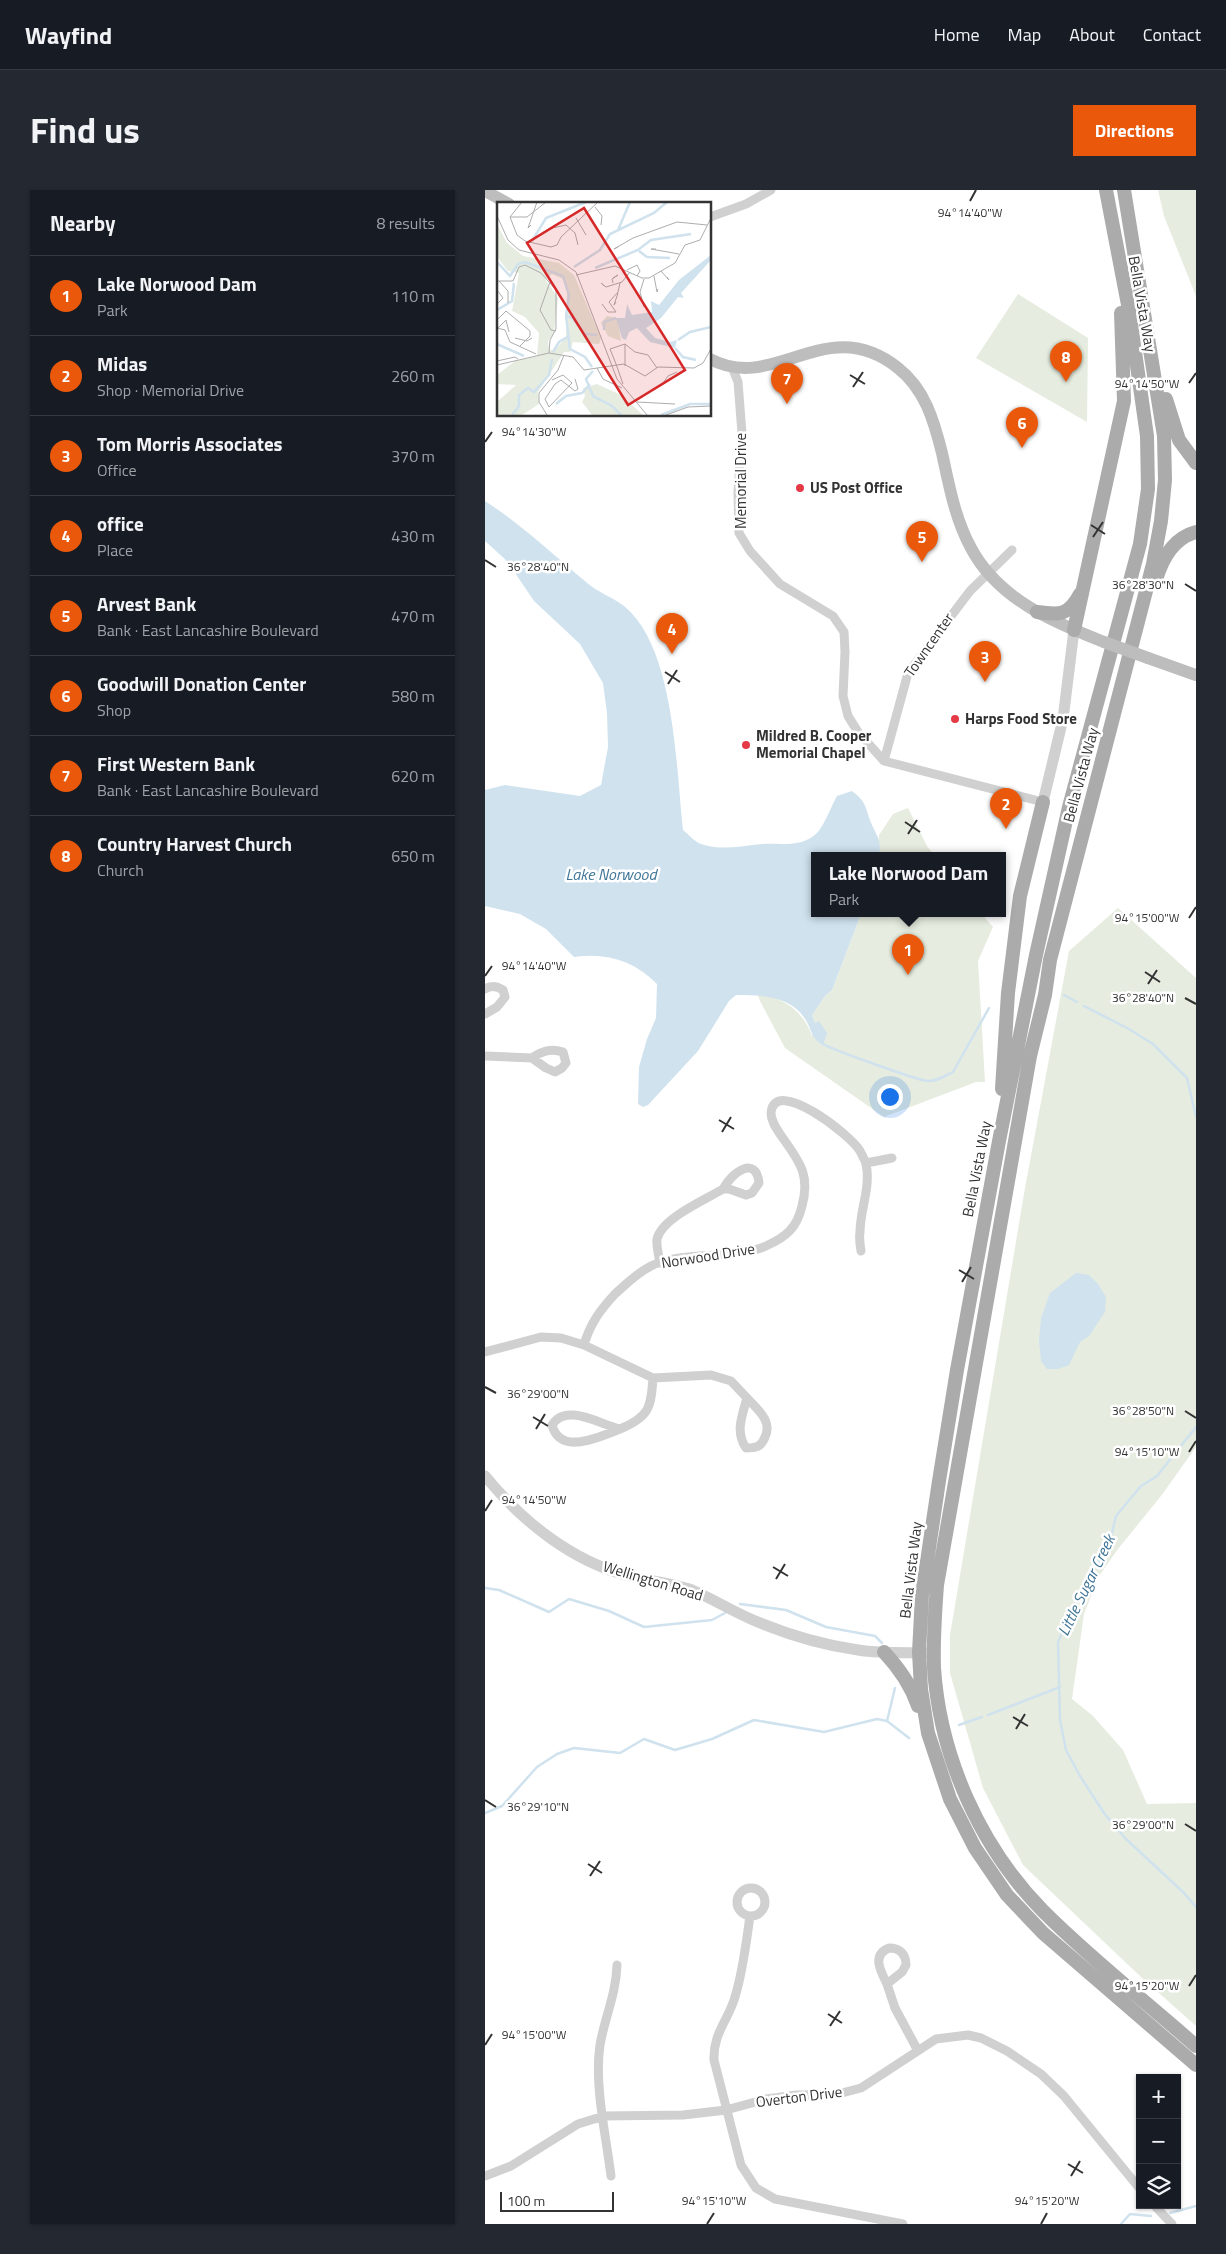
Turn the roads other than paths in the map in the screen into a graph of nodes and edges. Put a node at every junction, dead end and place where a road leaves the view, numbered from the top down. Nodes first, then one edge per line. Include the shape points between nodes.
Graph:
1 (771, 190) edge
2 (1106, 190) edge
3 (1124, 190) edge
4 (485, 191) edge
5 (505, 202) edge
6 (711, 218) edge
7 (1115, 248) junction
8 (1144, 311) junction
9 (711, 359) edge
10 (732, 367) junction
11 (1196, 463) edge
12 (1196, 532) edge
13 (1012, 550) dead end
14 (989, 573) junction
15 (1085, 584) junction
16 (1037, 612) junction
17 (1074, 630) junction
18 (1196, 675) edge
19 (1119, 697) junction
20 (885, 761) junction
21 (1043, 802) junction
22 (485, 989) edge
23 (485, 1014) edge
24 (485, 1056) edge
25 (532, 1058) dead end
26 (999, 1141) junction
27 (892, 1158) dead end
28 (866, 1164) junction
29 (723, 1189) dead end
30 (861, 1251) dead end
31 (660, 1263) junction
32 (584, 1345) junction
33 (485, 1352) edge
34 (653, 1378) junction
35 (747, 1398) junction
36 (620, 1429) junction
37 (485, 1476) edge
38 (884, 1652) junction
39 (919, 1652) junction
40 (934, 1653) junction
41 (928, 1733) junction
42 (749, 1916) dead end
43 (617, 1965) dead end
44 (887, 1984) dead end
45 (1196, 2046) edge
46 (917, 2049) junction
47 (1196, 2066) edge
48 (726, 2110) junction
49 (604, 2116) junction
50 (485, 2176) edge
51 (611, 2176) dead end
52 (1136, 2184) edge
53 (1158, 2209) edge
54 (903, 2224) edge
55 (1172, 2224) edge

1 - 6 street
2 - 7 main road, Bella Vista Way
3 - 8 main road, Bella Vista Way
4 - 5 main road
7 - 15 main road via 1124,402
7 - 26 main road, Bella Vista Way via 1129,310 1147,436 1148,489 1140,544 1069,807
8 - 11 main road via 1156,344 1170,414 1179,440
8 - 19 main road, Bella Vista Way via 1164,436 1165,480 1153,564
9 - 10 main road
10 - 14 main road via 755,368 821,348 851,346 885,358 900,369 926,402 936,428 961,527 970,547
10 - 20 street, Memorial Drive via 737,382 742,432 739,533 750,551 780,584 833,616 843,632 843,696 848,716
12 - 19 main road via 1175,544 1159,571 1139,645
13 - 14 street, Towncenter
14 - 16 main road via 1003,588
14 - 20 street, Towncenter via 950,614 908,673
15 - 16 main road via 1065,613
15 - 17 main road
16 - 17 main road
17 - 18 main road, bridge
17 - 21 street via 1063,720
19 - 40 main road, Bella Vista Way via 1050,960 1030,1056 937,1585
20 - 21 street
21 - 26 main road via 1020,896 1008,993
22 - 23 street via 498,987 505,997
24 - 25 street
26 - 39 main road, Bella Vista Way via 957,1370 921,1594
27 - 28 street
28 - 30 street
28 - 31 street, Norwood Drive via 857,1145 830,1122 803,1107 781,1100 775,1104 771,1118 804,1172 806,1192 801,1213 790,1233 745,1252
29 - 31 street via 675,1217 663,1228 657,1240
31 - 32 street, Norwood Drive via 627,1282 600,1310
32 - 33 street via 561,1338 541,1337
32 - 34 street
34 - 35 street via 711,1375 731,1381
34 - 36 street via 647,1412
35 - 35 street via 739,1432 746,1448 756,1448 767,1433 767,1423
36 - 36 street via 570,1443 560,1439 553,1425 556,1419 575,1414
37 - 38 street, Wellington Road via 504,1500 530,1524 603,1567 627,1576 689,1589 753,1620 791,1634 843,1647
38 - 39 street, Wellington Road
38 - 41 main road via 899,1668 914,1694
39 - 40 street, Wellington Road
39 - 41 main road, Bella Vista Way
40 - 45 main road, Bella Vista Way via 946,1738 970,1804 990,1842 1042,1910
41 - 47 main road, Bella Vista Way via 950,1799 975,1848 1007,1894 1043,1933
42 - 48 street via 744,1963 734,2000 713,2045
43 - 49 street via 616,1987 600,2045 600,2090
44 - 46 street via 895,2008
46 - 48 street, Overton Drive via 861,2088 834,2095 767,2099
46 - 52 street, Overton Drive via 936,2039 967,2035 1007,2051 1041,2074 1064,2096
48 - 49 street, Overton Drive
48 - 54 street via 741,2165 756,2188 775,2199
49 - 50 street, Overton Drive via 578,2124 511,2166
49 - 51 street
53 - 55 street

